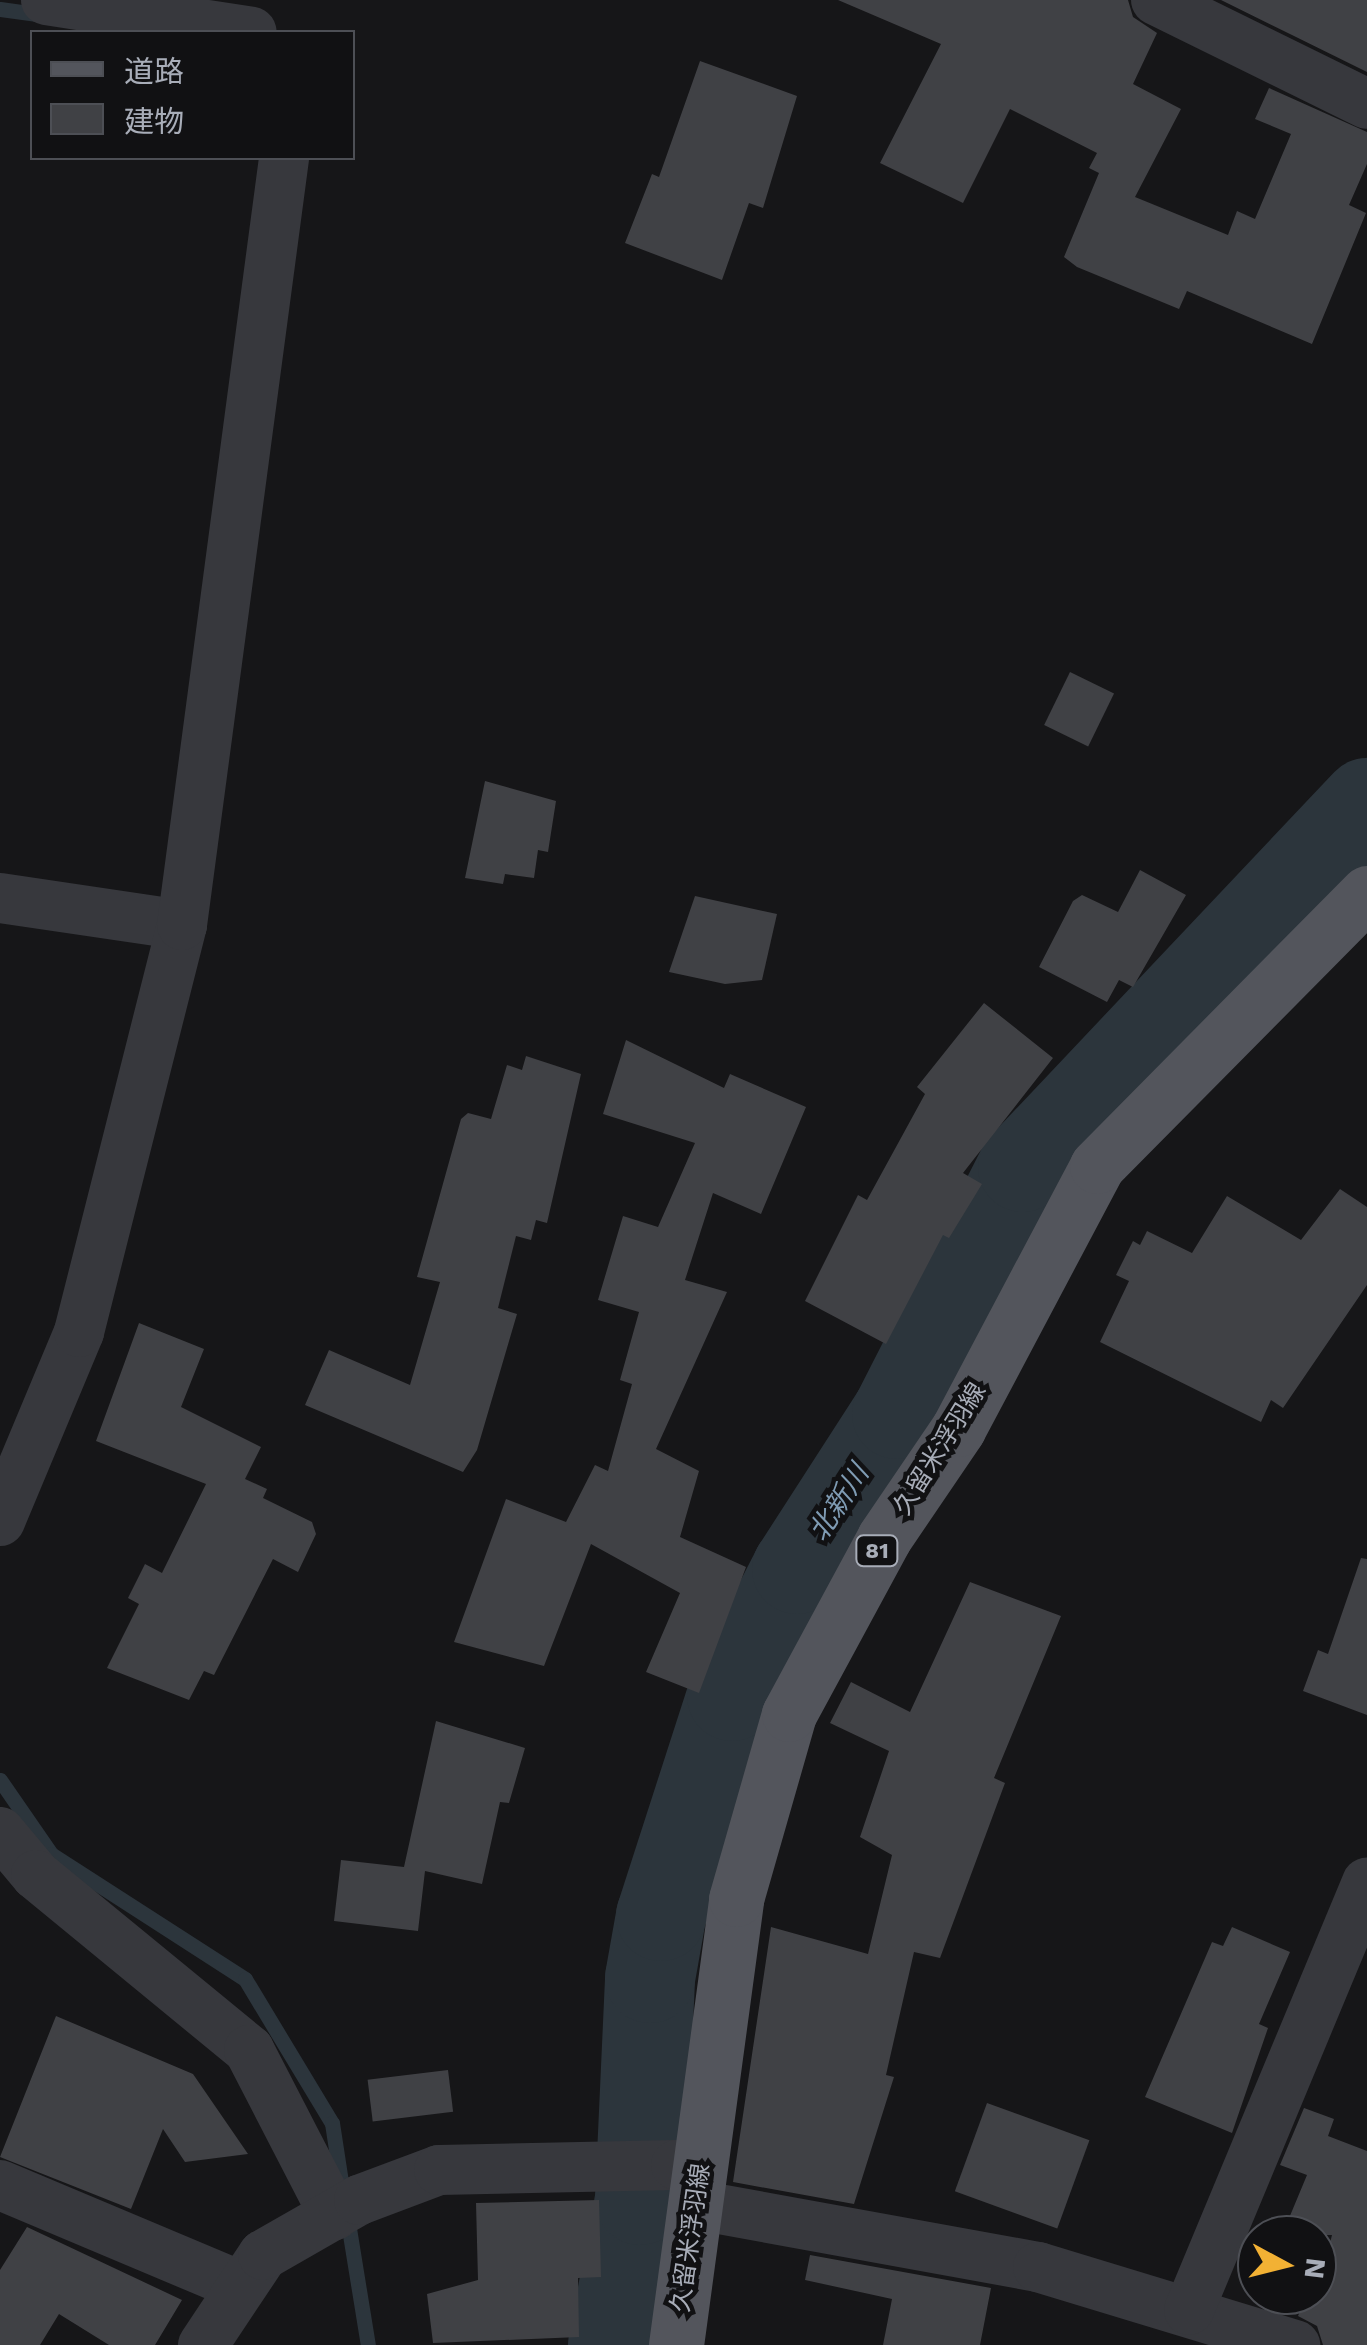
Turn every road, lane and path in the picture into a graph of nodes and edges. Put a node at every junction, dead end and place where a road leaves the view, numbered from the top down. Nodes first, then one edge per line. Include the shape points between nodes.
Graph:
1 (46, 0) edge
2 (1156, 0) edge
3 (239, 30) edge
4 (1367, 104) edge
5 (284, 160) edge
6 (1367, 894) edge
7 (0, 898) edge
8 (182, 924) junction
9 (0, 1521) edge
10 (0, 1832) edge
11 (1367, 1883) edge
12 (692, 2182) junction
13 (0, 2185) edge
14 (361, 2201) junction
15 (240, 2286) junction
16 (1189, 2310) junction
17 (204, 2345) edge
18 (676, 2345) edge
19 (1295, 2345) edge

1 - 3 street
2 - 4 street
5 - 8 street
6 - 12 main road, 久留米浮羽線 / 81 via 1098,1166 958,1430 884,1538 789,1714 736,1898
7 - 8 street
8 - 9 street via 80,1332
10 - 14 street via 36,1875 249,2050
11 - 16 street
12 - 14 street via 598,2164 438,2170
12 - 16 street
12 - 18 main road, 久留米浮羽線 / 81
13 - 15 street
14 - 15 street via 263,2255
15 - 17 street
16 - 19 street

